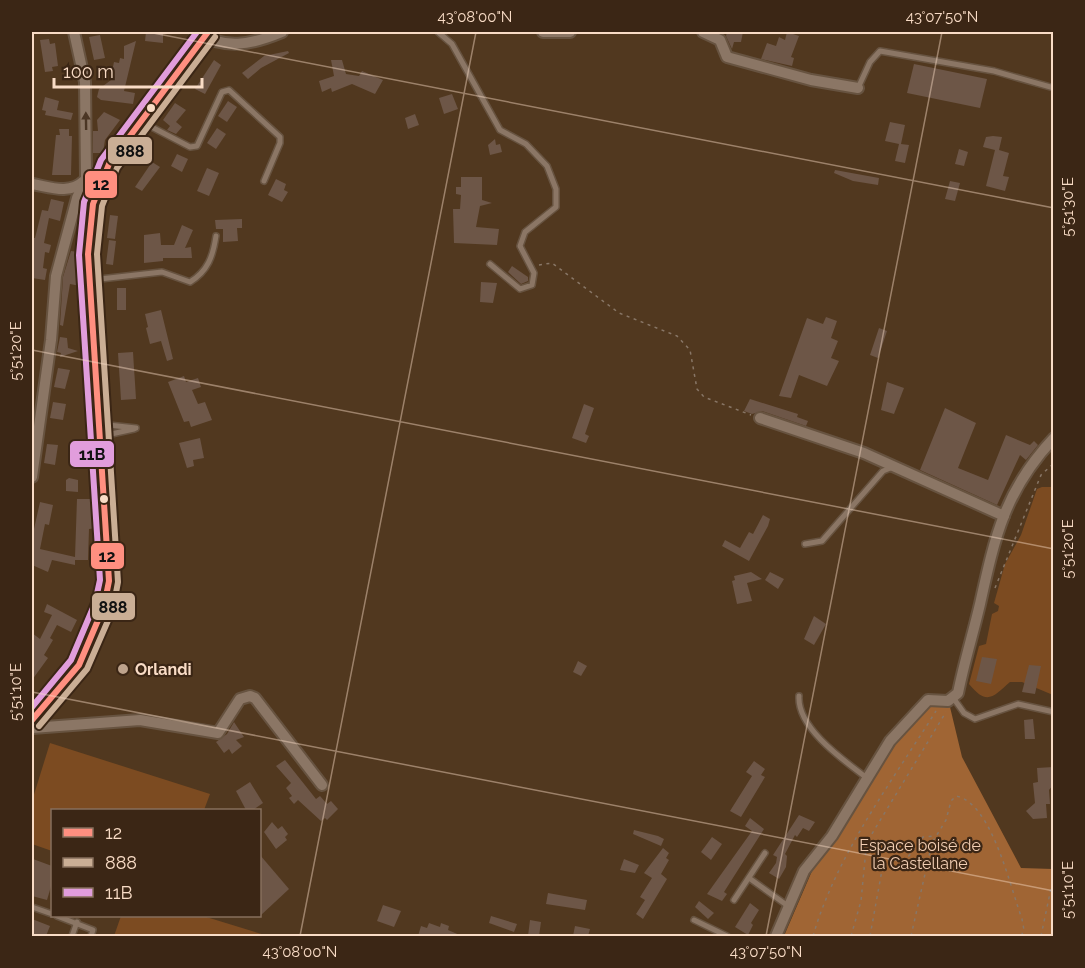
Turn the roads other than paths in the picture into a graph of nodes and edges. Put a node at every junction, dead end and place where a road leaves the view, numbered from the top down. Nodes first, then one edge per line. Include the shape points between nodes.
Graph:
1 (282, 32) edge
2 (438, 32) edge
3 (543, 32) edge
4 (570, 32) edge
5 (703, 32) edge
6 (200, 33) edge
7 (74, 37) edge
8 (858, 88) joint
9 (1053, 88) edge
10 (141, 121) junction
11 (93, 180) junction
12 (264, 182) dead end
13 (32, 184) edge
14 (216, 236) dead end
15 (490, 264) dead end
16 (90, 280) junction
17 (760, 418) road end
18 (100, 430) junction
19 (1053, 438) edge
20 (36, 440) junction
21 (32, 452) edge
22 (893, 466) junction
23 (32, 477) edge
24 (1004, 516) junction
25 (805, 544) dead end
26 (799, 696) dead end
27 (951, 700) junction
28 (1053, 712) edge
29 (34, 715) edge
30 (32, 728) edge
31 (867, 778) junction
32 (322, 785) dead end
33 (765, 853) dead end
34 (749, 878) junction
35 (734, 900) dead end
36 (788, 906) junction
37 (32, 907) edge
38 (51, 914) edge
39 (61, 917) edge
40 (694, 920) dead end
41 (77, 922) junction
42 (72, 936) edge
43 (91, 936) edge
44 (727, 936) edge
45 (776, 936) edge

1 - 6 street via 260,41 221,44
2 - 15 lane via 452,44 500,130 536,152 556,189 556,207 522,237 520,246 534,273 532,285 520,289
3 - 4 street
5 - 8 street via 720,40 727,57 811,80
6 - 10 main road via 183,64
11 -> 7 street via 86,82
8 - 9 lane via 880,51 994,71
10 - 11 main road
10 - 12 lane via 190,147 197,146 222,92 229,90 280,137
11 - 13 street via 67,190
11 - 16 main road
11 - 20 street via 77,198 56,276
14 - 16 lane via 208,266 190,282 162,272
16 - 18 main road
17 - 22 street
18 - 18 lane via 136,428
18 - 29 main road via 109,552 104,606 79,665
19 - 24 street via 1020,478
20 - 21 street
20 - 23 street
22 - 24 street
22 - 25 lane via 883,471 822,541
24 - 27 street via 988,562 958,693
26 - 31 lane via 798,706 817,735
27 - 28 lane via 975,719 1018,704
27 - 31 street via 928,700 890,741
30 - 32 street via 140,720 218,733 240,699 250,696
31 - 36 street via 832,836 804,871
33 - 34 lane
34 - 35 lane
34 - 36 lane
36 - 45 street
37 - 38 lane
39 - 41 lane
40 - 44 lane
41 - 42 lane
41 - 43 lane via 93,930

